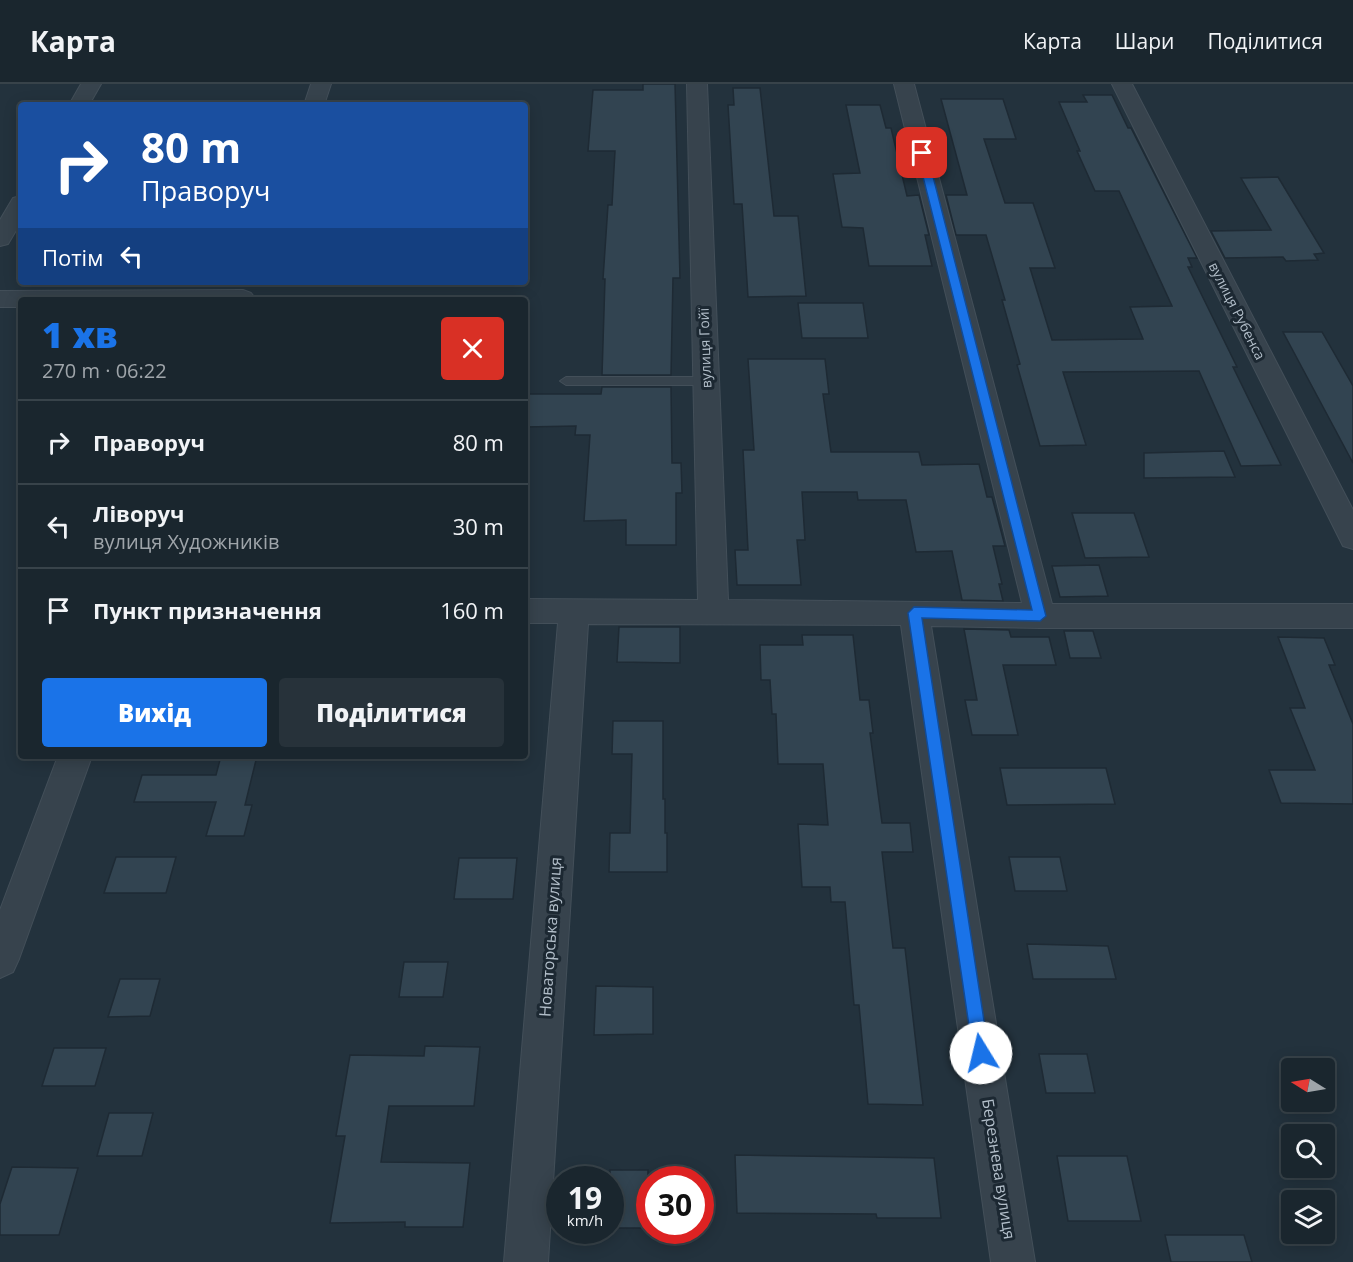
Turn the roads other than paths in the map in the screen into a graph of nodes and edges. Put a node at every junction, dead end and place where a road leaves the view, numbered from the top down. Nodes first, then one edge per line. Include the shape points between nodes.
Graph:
1 (91, 84) edge
2 (321, 84) edge
3 (698, 84) edge
4 (904, 84) edge
5 (1122, 84) edge
6 (81, 102) edge
7 (315, 102) edge
8 (18, 208) edge
9 (0, 239) edge
10 (244, 293) edge
11 (49, 297) edge
12 (0, 298) edge
13 (18, 298) edge
14 (566, 381) dead end
15 (706, 381) junction
16 (1353, 538) edge
17 (528, 611) edge
18 (713, 611) junction
19 (574, 612) junction
20 (914, 613) junction
21 (1040, 616) junction
22 (1352, 618) edge
23 (74, 759) edge
24 (0, 959) edge
25 (526, 1262) edge
26 (1013, 1262) edge

1 - 6 street
2 - 7 street
3 - 15 street, вулиця Гойї
4 - 21 street
5 - 16 street, вулиця Рубенса
8 - 9 street
10 - 11 street
12 - 13 street
14 - 15 lane
15 - 18 street, вулиця Гойї
17 - 19 street
18 - 19 street
18 - 20 street
19 - 25 street, Новаторська вулиця
20 - 21 street
20 - 26 street, Березнева вулиця
21 - 22 street
23 - 24 street

